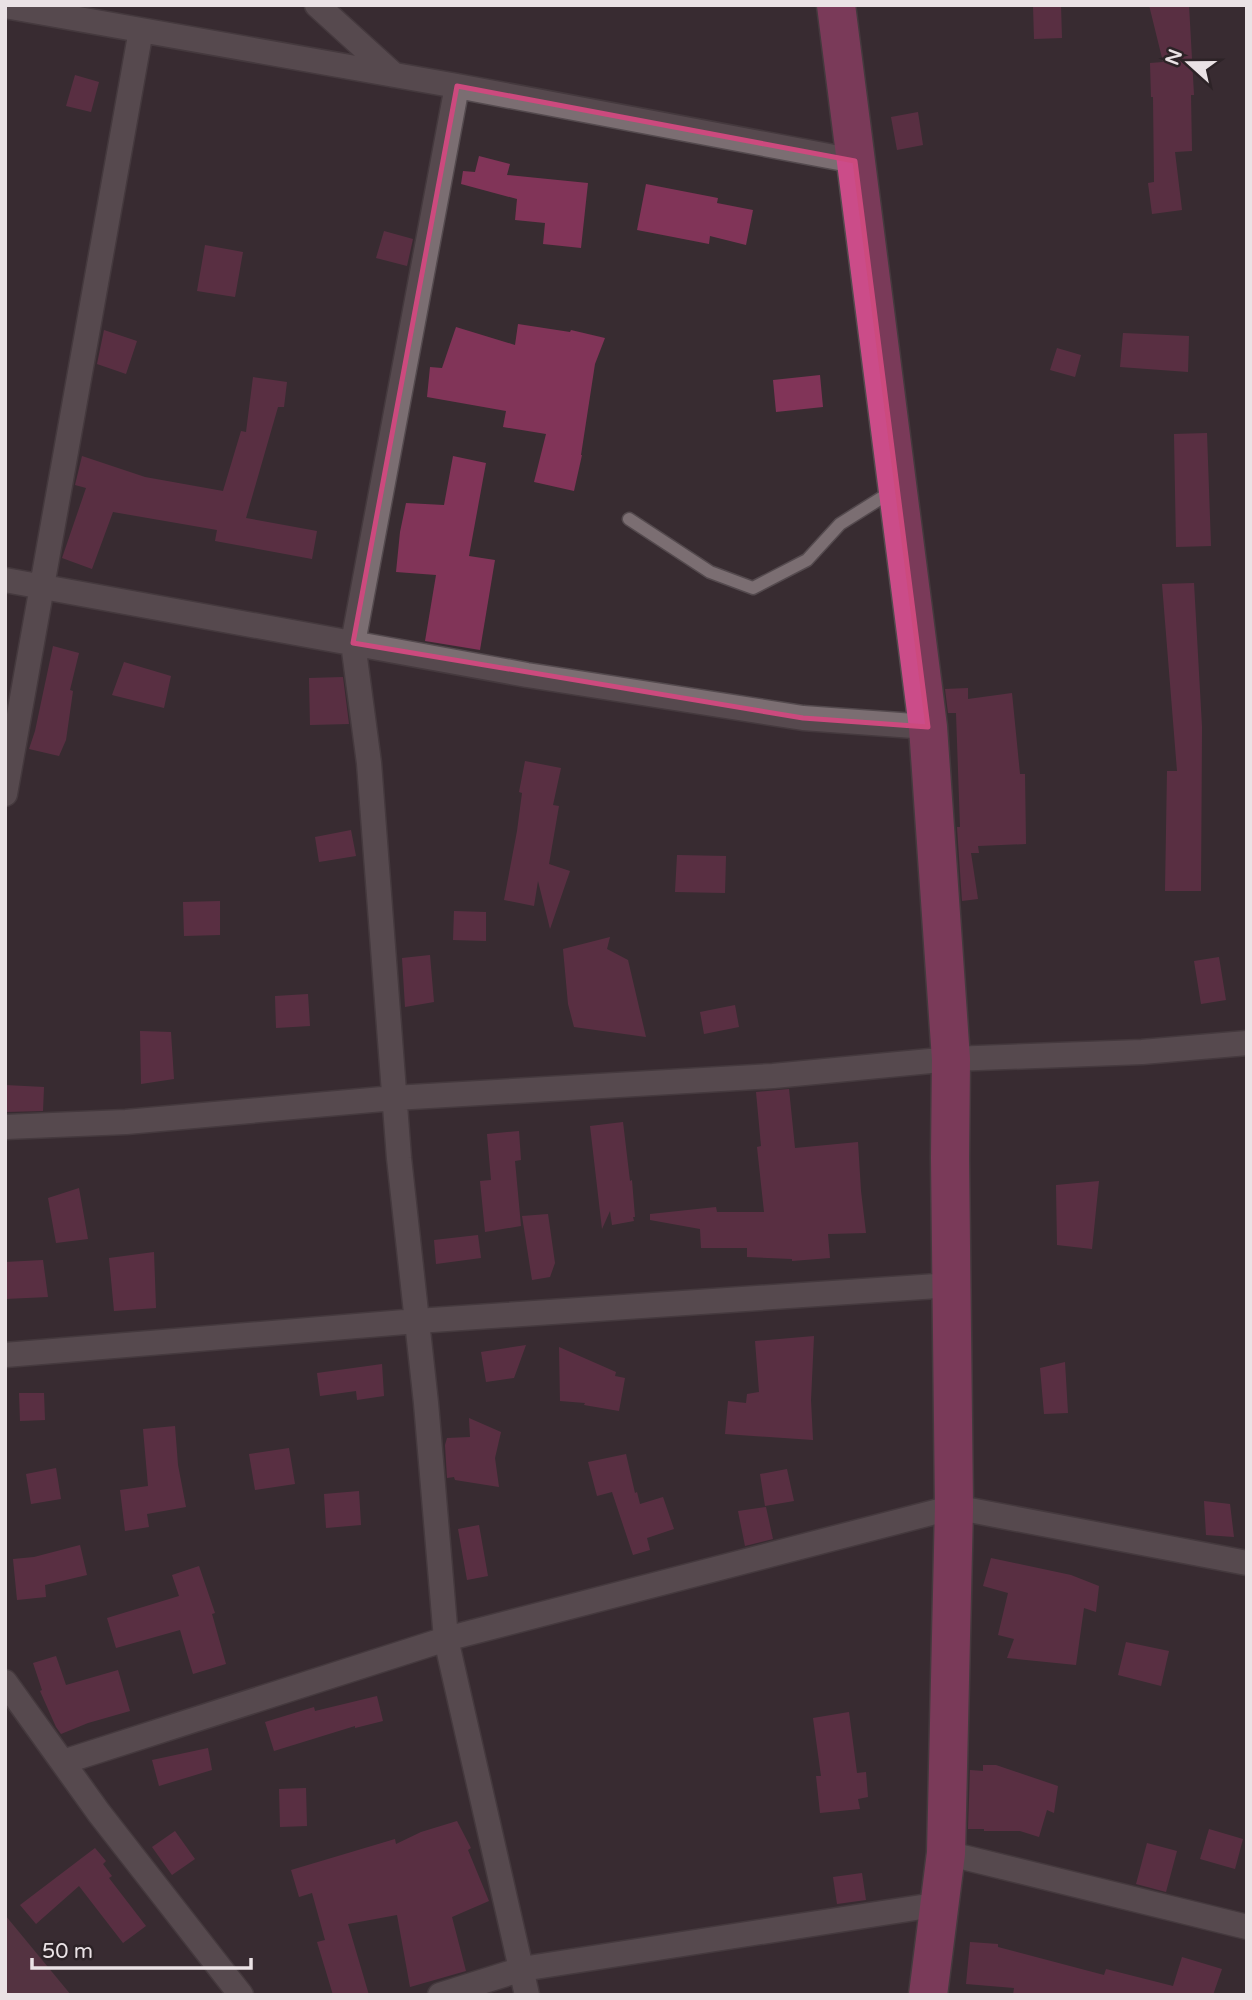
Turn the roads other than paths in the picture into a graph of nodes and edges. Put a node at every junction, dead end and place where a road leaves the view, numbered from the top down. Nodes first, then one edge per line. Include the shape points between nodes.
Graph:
1 (317, 5) edge
2 (836, 5) edge
3 (5, 6) edge
4 (141, 30) junction
5 (394, 75) junction
6 (457, 86) junction
7 (855, 161) junction
8 (897, 488) junction
9 (629, 519) dead end
10 (5, 580) edge
11 (43, 586) junction
12 (353, 643) junction
13 (928, 727) junction
14 (5, 794) edge
15 (1247, 1043) edge
16 (951, 1059) junction
17 (394, 1098) junction
18 (5, 1127) edge
19 (952, 1285) junction
20 (417, 1321) junction
21 (5, 1354) edge
22 (954, 1507) junction
23 (1247, 1563) edge
24 (446, 1639) junction
25 (5, 1682) edge
26 (63, 1762) junction
27 (946, 1853) junction
28 (940, 1904) junction
29 (1247, 1927) edge
30 (522, 1969) junction
31 (241, 1995) edge
32 (440, 1995) edge
33 (527, 1995) edge
34 (928, 1995) edge

1 - 5 street
2 - 7 highway
3 - 4 street
4 - 5 street
4 - 11 street
5 - 6 street
6 - 7 street
6 - 12 street
7 - 8 highway
8 - 9 lane via 840,524 807,561 753,588 710,572
8 - 13 highway
10 - 11 street
11 - 12 street
11 - 14 street
12 - 13 street via 803,718
12 - 17 street via 369,763
13 - 16 highway
15 - 16 street
16 - 17 street via 773,1076
16 - 19 highway
17 - 18 street via 126,1122
17 - 20 street
19 - 20 street
19 - 22 highway
20 - 21 street
20 - 24 street
22 - 23 street
22 - 24 street
22 - 27 highway
24 - 26 street
24 - 30 street
25 - 26 street
26 - 31 street
27 - 28 highway
27 - 29 street
28 - 30 street
28 - 34 highway
30 - 32 street
30 - 33 street

